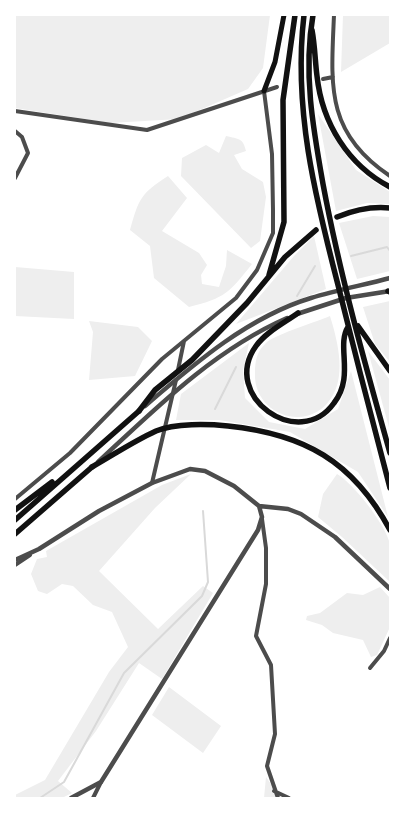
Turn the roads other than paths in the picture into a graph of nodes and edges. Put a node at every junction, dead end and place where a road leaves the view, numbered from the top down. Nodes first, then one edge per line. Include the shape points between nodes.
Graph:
1 (284, 15) edge
2 (294, 15) edge
3 (304, 15) edge
4 (313, 15) edge
5 (334, 15) edge
6 (311, 26) junction
7 (333, 77) junction
8 (323, 79) dead end
9 (277, 87) dead end
10 (264, 91) junction
11 (15, 111) edge
12 (15, 132) edge
13 (390, 176) edge
14 (15, 178) edge
15 (390, 187) edge
16 (390, 208) edge
17 (337, 218) dead end
18 (316, 230) dead end
19 (269, 276) junction
20 (390, 278) edge
21 (342, 285) junction
22 (389, 291) edge
23 (298, 313) junction
24 (353, 318) junction
25 (348, 325) junction
26 (184, 340) junction
27 (193, 362) junction
28 (390, 371) edge
29 (390, 453) edge
30 (84, 458) junction
31 (92, 467) junction
32 (152, 483) junction
33 (390, 488) edge
34 (15, 500) edge
35 (259, 506) junction
36 (15, 510) edge
37 (262, 517) junction
38 (15, 520) edge
39 (390, 530) edge
40 (15, 534) edge
41 (39, 549) junction
42 (15, 560) edge
43 (15, 565) edge
44 (390, 589) edge
45 (390, 638) edge
46 (370, 668) dead end
47 (101, 782) junction
48 (274, 791) junction
49 (71, 798) edge
50 (93, 798) edge
51 (278, 798) edge
52 (289, 798) edge

1 - 10 main road via 275,62
2 - 19 main road via 283,100 284,222
3 - 21 main road via 303,127 321,219
4 - 6 main road
5 - 7 street
6 - 15 main road via 326,118 344,150 374,179
6 - 21 main road via 310,114
7 - 8 street
7 - 13 street via 339,118 348,135 372,164
9 - 10 street
10 - 11 street via 147,130
10 - 26 street via 272,154 273,233 257,270 236,298
12 - 14 street via 22,137 28,153
16 - 17 main road via 353,211
18 - 19 main road via 285,256
19 - 27 main road
20 - 27 street via 302,302 248,328
21 - 24 main road
21 - 25 main road
22 - 23 street via 346,298
23 - 25 main road via 268,334 249,358 249,386 255,401 269,414 287,421 313,419 334,404 342,389 346,368 344,334
23 - 31 street via 258,330 196,375 166,398
24 - 28 main road
24 - 29 main road
25 - 33 main road
26 - 32 street
26 - 34 street via 70,453
27 - 30 main road
30 - 36 main road
30 - 38 main road
31 - 39 main road via 157,430 204,424 260,430 304,443 325,454 361,485
31 - 40 main road
32 - 35 street via 190,469 205,471 234,486
32 - 41 street via 99,510
35 - 37 street
35 - 44 street via 288,509 316,523
37 - 47 street via 258,530
37 - 48 street via 266,584 256,636 270,665 276,734 267,766
41 - 42 street
41 - 43 street
45 - 46 street
47 - 49 street
47 - 50 street
48 - 51 street
48 - 52 street

